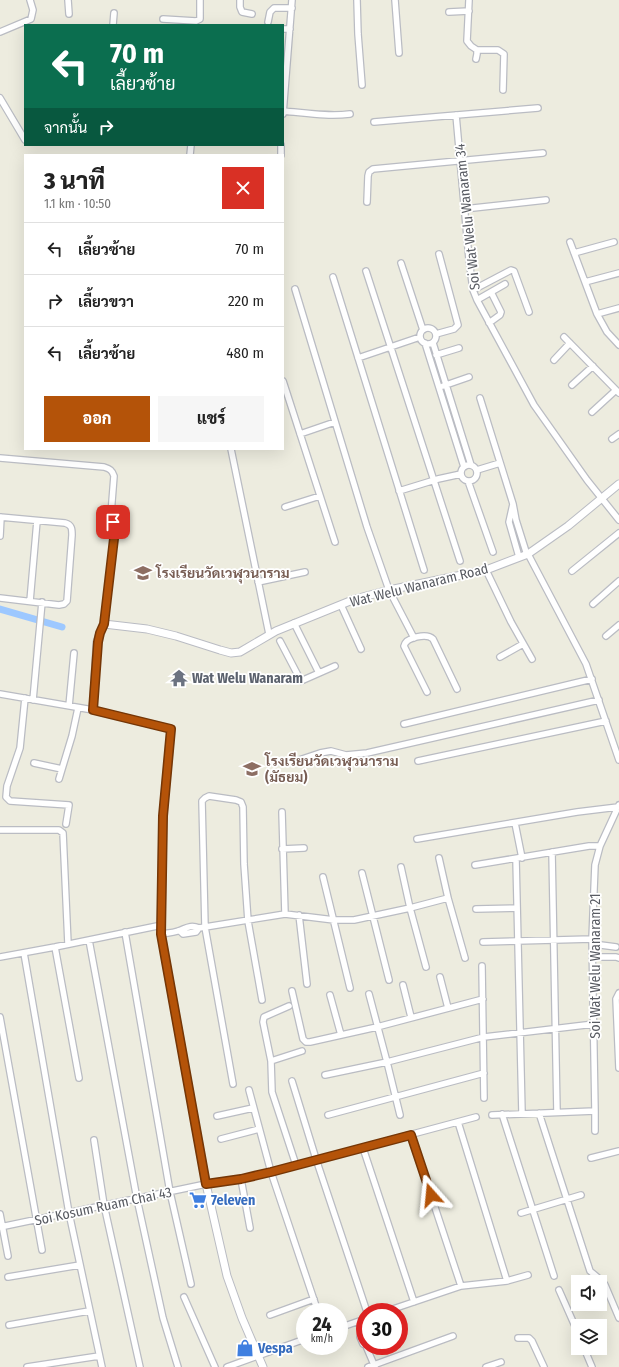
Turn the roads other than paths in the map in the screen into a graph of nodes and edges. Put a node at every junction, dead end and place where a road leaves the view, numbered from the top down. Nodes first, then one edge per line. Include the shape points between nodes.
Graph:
1 (30, 0) edge
2 (68, 0) edge
3 (200, 0) edge
4 (240, 0) edge
5 (292, 0) edge
6 (357, 0) edge
7 (395, 0) edge
8 (469, 0) edge
9 (292, 8) junction
10 (469, 11) junction
11 (449, 12) dead end
12 (114, 13) dead end
13 (69, 14) dead end
14 (252, 14) dead end
15 (163, 19) dead end
16 (268, 22) dead end
17 (112, 24) edge
18 (284, 29) edge
19 (290, 29) junction
20 (0, 32) edge
21 (477, 50) junction
22 (399, 53) dead end
23 (476, 59) dead end
24 (362, 85) dead end
25 (284, 88) edge
26 (502, 90) dead end
27 (0, 98) edge
28 (538, 108) dead end
29 (284, 112) edge
30 (350, 114) dead end
31 (456, 115) junction
32 (374, 122) dead end
33 (24, 138) edge
34 (543, 153) dead end
35 (460, 160) junction
36 (546, 200) dead end
37 (367, 202) dead end
38 (464, 208) junction
39 (570, 242) dead end
40 (614, 242) dead end
41 (574, 253) junction
42 (439, 254) dead end
43 (401, 263) dead end
44 (366, 271) dead end
45 (619, 273) edge
46 (333, 277) dead end
47 (585, 282) junction
48 (505, 284) dead end
49 (295, 289) dead end
50 (473, 290) junction
51 (490, 292) junction
52 (477, 300) junction
53 (619, 308) edge
54 (529, 312) dead end
55 (597, 314) junction
56 (489, 323) junction
57 (423, 330) junction
58 (436, 334) junction
59 (420, 337) junction
60 (564, 337) dead end
61 (425, 343) junction
62 (433, 343) junction
63 (570, 343) junction
64 (619, 345) edge
65 (391, 347) junction
66 (459, 348) dead end
67 (436, 355) junction
68 (358, 358) junction
69 (554, 360) dead end
70 (593, 366) junction
71 (469, 377) dead end
72 (284, 384) edge
73 (446, 385) junction
74 (572, 385) dead end
75 (439, 388) junction
76 (617, 392) edge
77 (480, 398) dead end
78 (592, 412) dead end
79 (335, 422) junction
80 (300, 434) junction
81 (619, 434) edge
82 (612, 439) dead end
83 (231, 450) edge
84 (0, 458) edge
85 (500, 463) junction
86 (471, 465) junction
87 (464, 467) junction
88 (477, 470) junction
89 (461, 474) junction
90 (434, 480) junction
91 (468, 481) junction
92 (619, 484) edge
93 (399, 491) junction
94 (320, 496) junction
95 (602, 499) junction
96 (285, 507) dead end
97 (1, 517) edge
98 (619, 520) edge
99 (37, 521) junction
100 (619, 533) edge
101 (0, 536) edge
102 (335, 542) dead end
103 (492, 552) dead end
104 (525, 555) junction
105 (460, 561) dead end
106 (424, 570) dead end
107 (486, 570) junction
108 (572, 571) dead end
109 (305, 572) dead end
110 (258, 582) junction
111 (619, 582) edge
112 (389, 590) junction
113 (0, 598) edge
114 (30, 601) junction
115 (42, 602) junction
116 (594, 604) dead end
117 (341, 605) junction
118 (294, 623) junction
119 (104, 624) junction
120 (619, 625) edge
121 (270, 634) junction
122 (606, 636) dead end
123 (414, 638) junction
124 (280, 640) dead end
125 (523, 644) junction
126 (361, 649) dead end
127 (74, 653) dead end
128 (500, 657) dead end
129 (532, 660) dead end
130 (335, 666) dead end
131 (319, 673) junction
132 (592, 679) junction
133 (457, 689) dead end
134 (427, 692) dead end
135 (0, 694) edge
136 (24, 698) junction
137 (33, 700) junction
138 (599, 700) junction
139 (69, 706) junction
140 (78, 708) junction
141 (93, 710) junction
142 (606, 721) junction
143 (404, 724) dead end
144 (299, 760) dead end
145 (619, 760) edge
146 (418, 761) dead end
147 (34, 764) dead end
148 (62, 769) junction
149 (59, 779) dead end
150 (618, 806) edge
151 (282, 812) dead end
152 (515, 823) junction
153 (66, 824) dead end
154 (0, 830) edge
155 (417, 839) dead end
156 (600, 846) junction
157 (304, 848) dead end
158 (282, 849) junction
159 (552, 852) junction
160 (439, 858) dead end
161 (519, 858) junction
162 (475, 865) dead end
163 (401, 867) dead end
164 (362, 873) dead end
165 (323, 877) dead end
166 (448, 898) junction
167 (410, 908) junction
168 (517, 908) junction
169 (476, 909) dead end
170 (285, 914) junction
171 (299, 915) junction
172 (372, 917) junction
173 (334, 920) junction
174 (248, 921) junction
175 (162, 925) junction
176 (202, 928) junction
177 (125, 932) junction
178 (161, 934) junction
179 (89, 940) junction
180 (554, 940) junction
181 (483, 942) dead end
182 (518, 942) junction
183 (592, 942) junction
184 (68, 944) junction
185 (618, 946) edge
186 (55, 947) junction
187 (24, 953) junction
188 (0, 957) edge
189 (593, 957) junction
190 (466, 958) dead end
191 (617, 958) edge
192 (482, 966) dead end
193 (426, 967) dead end
194 (440, 977) dead end
195 (389, 980) dead end
196 (307, 984) dead end
197 (403, 985) dead end
198 (350, 988) dead end
199 (292, 991) dead end
200 (619, 993) edge
201 (369, 994) dead end
202 (330, 995) dead end
203 (483, 999) junction
204 (262, 1000) dead end
205 (289, 1006) dead end
206 (448, 1008) junction
207 (0, 1017) edge
208 (411, 1017) junction
209 (594, 1024) junction
210 (377, 1026) junction
211 (556, 1029) junction
212 (520, 1033) junction
213 (341, 1035) junction
214 (484, 1037) junction
215 (302, 1051) dead end
216 (271, 1061) junction
217 (387, 1062) junction
218 (619, 1068) edge
219 (484, 1073) junction
220 (325, 1074) dead end
221 (79, 1078) dead end
222 (292, 1082) dead end
223 (233, 1084) dead end
224 (248, 1090) dead end
225 (396, 1096) junction
226 (484, 1098) dead end
227 (253, 1108) junction
228 (595, 1111) junction
229 (557, 1112) junction
230 (522, 1113) junction
231 (539, 1113) junction
232 (502, 1114) junction
233 (328, 1115) dead end
234 (400, 1115) dead end
235 (492, 1115) dead end
236 (217, 1116) dead end
237 (476, 1117) dead end
238 (458, 1122) junction
239 (259, 1129) junction
240 (595, 1131) dead end
241 (411, 1135) junction
242 (221, 1139) dead end
243 (94, 1140) dead end
244 (363, 1148) junction
245 (619, 1151) edge
246 (591, 1158) dead end
247 (316, 1159) junction
248 (296, 1165) junction
249 (271, 1172) junction
250 (241, 1179) junction
251 (206, 1184) junction
252 (170, 1192) junction
253 (581, 1195) dead end
254 (137, 1199) junction
255 (568, 1199) junction
256 (104, 1205) junction
257 (532, 1210) junction
258 (69, 1213) junction
259 (521, 1213) dead end
260 (0, 1214) edge
261 (36, 1220) junction
262 (1, 1227) edge
263 (250, 1228) dead end
264 (42, 1250) dead end
265 (8, 1256) dead end
266 (80, 1265) junction
267 (528, 1275) dead end
268 (554, 1276) dead end
269 (8, 1277) dead end
270 (507, 1281) junction
271 (191, 1284) dead end
272 (461, 1286) junction
273 (560, 1290) dead end
274 (184, 1298) dead end
275 (314, 1299) junction
276 (414, 1302) junction
277 (315, 1303) edge
278 (364, 1303) edge
279 (408, 1304) edge
280 (90, 1311) junction
281 (270, 1315) dead end
282 (619, 1318) edge
283 (572, 1319) edge
284 (9, 1325) dead end
285 (453, 1336) dead end
286 (518, 1338) dead end
287 (296, 1342) edge
288 (259, 1355) junction
289 (370, 1355) edge
290 (587, 1355) edge
291 (100, 1356) junction
292 (501, 1362) dead end
293 (375, 1366) edge
294 (26, 1367) edge
295 (102, 1367) edge
296 (140, 1367) edge
297 (178, 1367) edge
298 (214, 1367) edge
299 (227, 1367) edge
300 (263, 1367) edge
301 (368, 1367) edge
302 (486, 1367) edge
303 (544, 1367) edge
304 (592, 1367) edge

1 - 20 street via 33,10 31,19
2 - 13 street
3 - 15 street via 200,19 196,22
4 - 14 street via 242,12
5 - 9 street
6 - 24 street
7 - 22 street
8 - 10 street
9 - 16 street via 274,8 270,12
9 - 19 street
10 - 11 street
10 - 21 street via 468,41
12 - 17 street
18 - 19 street
19 - 25 street
21 - 23 street
21 - 26 street via 498,50 504,54
27 - 33 street
28 - 31 street
29 - 30 street via 336,116
31 - 32 street
31 - 35 street, Soi Wat Welu Wanaram 34
34 - 35 street
35 - 37 street via 371,170 368,176
35 - 38 street, Soi Wat Welu Wanaram 34
36 - 38 street
38 - 50 street, Soi Wat Welu Wanaram 34
39 - 41 street
40 - 41 street
41 - 47 street
42 - 58 street via 458,325 454,329
43 - 57 street
44 - 65 street
45 - 47 street
46 - 68 street
47 - 55 street
48 - 51 street
49 - 79 street
50 - 52 street, Soi Wat Welu Wanaram 34
50 - 54 street via 511,270 514,271
51 - 52 street
51 - 56 street via 501,312
52 - 56 street, Soi Wat Welu Wanaram 34
53 - 55 street
55 - 64 street via 607,332
56 - 95 street, Soi Wat Welu Wanaram 34 via 534,405
57 - 58 street via 430,328
57 - 59 street
58 - 62 street
59 - 61 street
59 - 65 street
60 - 63 street
61 - 62 street
61 - 75 street
62 - 67 street
63 - 69 street
63 - 70 street
65 - 68 street
65 - 90 street
66 - 67 street
67 - 73 street
68 - 93 street
70 - 74 street
70 - 76 street
71 - 73 street
72 - 80 street
73 - 75 street
73 - 86 street
75 - 87 street
76 - 78 street
77 - 85 street
79 - 80 street
79 - 112 street
80 - 94 street
81 - 82 street
83 - 110 street
84 - 119 street via 104,467 113,472 111,514 115,530
85 - 88 street
85 - 104 street
86 - 87 street
86 - 88 street
87 - 89 street
88 - 91 street via 475,478
89 - 90 street
89 - 91 street
90 - 93 street
90 - 105 street
91 - 103 street
92 - 95 street, Wat Welu Wanaram Road
93 - 106 street
94 - 96 street
94 - 102 street
95 - 98 street, Soi Wat Welu Wanaram 34
95 - 104 street, Wat Welu Wanaram Road
97 - 99 street
97 - 101 street
99 - 114 street
99 - 115 street via 70,524 72,528 67,601 59,605
100 - 108 street
104 - 107 street, Wat Welu Wanaram Road
104 - 132 street via 579,648
107 - 112 street, Wat Welu Wanaram Road
107 - 125 street
109 - 110 street
110 - 121 street
111 - 116 street
112 - 117 street, Wat Welu Wanaram Road
112 - 123 street
113 - 114 street
114 - 115 street
115 - 137 street
117 - 118 street, Wat Welu Wanaram Road
117 - 126 street
118 - 121 street, Wat Welu Wanaram Road
118 - 131 street
119 - 121 street, Wat Welu Wanaram Road via 147,629 231,653 240,652
119 - 141 street via 98,642
120 - 122 street
123 - 133 street via 430,636 433,639
123 - 134 street via 405,642 404,646
124 - 131 street via 301,680
125 - 128 street
125 - 129 street
127 - 139 street
130 - 131 street
132 - 138 street
132 - 143 street
135 - 136 street
136 - 137 street
136 - 153 street via 20,748 7,786 6,797 10,801 69,805
137 - 139 street
138 - 142 street
138 - 144 street via 367,753 346,755 331,751
139 - 140 street
140 - 141 street
140 - 148 street
141 - 175 street via 171,729 163,816
142 - 145 street
142 - 146 street
147 - 148 street
148 - 149 street
150 - 152 street
150 - 156 street, Soi Wat Welu Wanaram 21
151 - 158 street
152 - 155 street
152 - 161 street
154 - 184 street via 63,832
156 - 159 street
156 - 183 street, Soi Wat Welu Wanaram 21 via 595,865
157 - 158 street
158 - 170 street
159 - 161 street
159 - 180 street
160 - 166 street
161 - 162 street
161 - 168 street
163 - 167 street
164 - 172 street
165 - 173 street
166 - 167 street
166 - 190 street
167 - 172 street
167 - 193 street
168 - 169 street
168 - 182 street
170 - 171 street
170 - 174 street
171 - 173 street
171 - 196 street
172 - 173 street
172 - 195 street
173 - 198 street
174 - 176 street
174 - 176 street via 243,807 241,802 236,800 209,796 202,801
174 - 204 street
175 - 177 street
175 - 178 street
176 - 178 street via 196,932 183,934 180,931
176 - 223 street
177 - 179 street
177 - 252 street
178 - 251 street
179 - 184 street
179 - 254 street
180 - 182 street
180 - 183 street
180 - 211 street
181 - 182 street
182 - 212 street
183 - 185 street
183 - 189 street, Soi Wat Welu Wanaram 21
184 - 186 street
185 - 191 street via 614,954
186 - 187 street
186 - 221 street
187 - 188 street
187 - 258 street
189 - 191 street
189 - 209 street, Soi Wat Welu Wanaram 21
192 - 203 street
194 - 206 street
197 - 208 street
199 - 213 street via 303,1039 306,1042
200 - 218 street via 616,999
201 - 210 street
202 - 213 street
203 - 206 street
203 - 214 street
205 - 216 street via 264,1017
206 - 208 street
207 - 261 street
208 - 210 street
209 - 211 street
209 - 228 street, Soi Wat Welu Wanaram 21
210 - 213 street
210 - 217 street
211 - 212 street
211 - 229 street
212 - 214 street
212 - 230 street
214 - 217 street
214 - 219 street
215 - 216 street
216 - 248 street via 272,1092
217 - 220 street
217 - 225 street
219 - 225 street
219 - 226 street
222 - 247 street
224 - 227 street
225 - 233 street
225 - 234 street
227 - 236 street
227 - 239 street
228 - 229 street
228 - 240 street, Soi Wat Welu Wanaram 21
229 - 231 street
230 - 231 street
230 - 232 street
231 - 255 street
232 - 235 street
232 - 257 street
237 - 238 street, Soi Kosum Ruam Chai 43
238 - 241 street, Soi Kosum Ruam Chai 43
238 - 270 street
239 - 242 street
239 - 249 street
241 - 244 street, Soi Kosum Ruam Chai 43
241 - 272 street
243 - 256 street
244 - 247 street, Soi Kosum Ruam Chai 43
244 - 276 street
245 - 246 street
247 - 248 street, Soi Kosum Ruam Chai 43
247 - 278 street
248 - 249 street, Soi Kosum Ruam Chai 43
249 - 250 street, Soi Kosum Ruam Chai 43
249 - 275 street
250 - 251 street, Soi Kosum Ruam Chai 43
250 - 263 street
251 - 252 street, Soi Kosum Ruam Chai 43
251 - 288 street via 227,1276
252 - 254 street, Soi Kosum Ruam Chai 43
252 - 271 street
253 - 255 street
254 - 256 street, Soi Kosum Ruam Chai 43
254 - 297 street via 163,1318
255 - 257 street
255 - 282 street via 590,1271 605,1285
256 - 258 street, Soi Kosum Ruam Chai 43
256 - 296 street
257 - 259 street
257 - 268 street
258 - 261 street, Soi Kosum Ruam Chai 43
258 - 266 street
260 - 262 street
261 - 262 street, Soi Kosum Ruam Chai 43
261 - 264 street
262 - 265 street
266 - 269 street
266 - 280 street
267 - 270 street
270 - 272 street
272 - 276 street
273 - 283 street
274 - 298 street
275 - 277 street
275 - 281 street
276 - 279 street
280 - 284 street
280 - 291 street
285 - 293 street
286 - 303 street via 529,1338 535,1344
287 - 288 street
288 - 299 street
288 - 300 street
289 - 293 street
290 - 304 street
291 - 294 street
291 - 295 street
292 - 302 street
293 - 301 street

